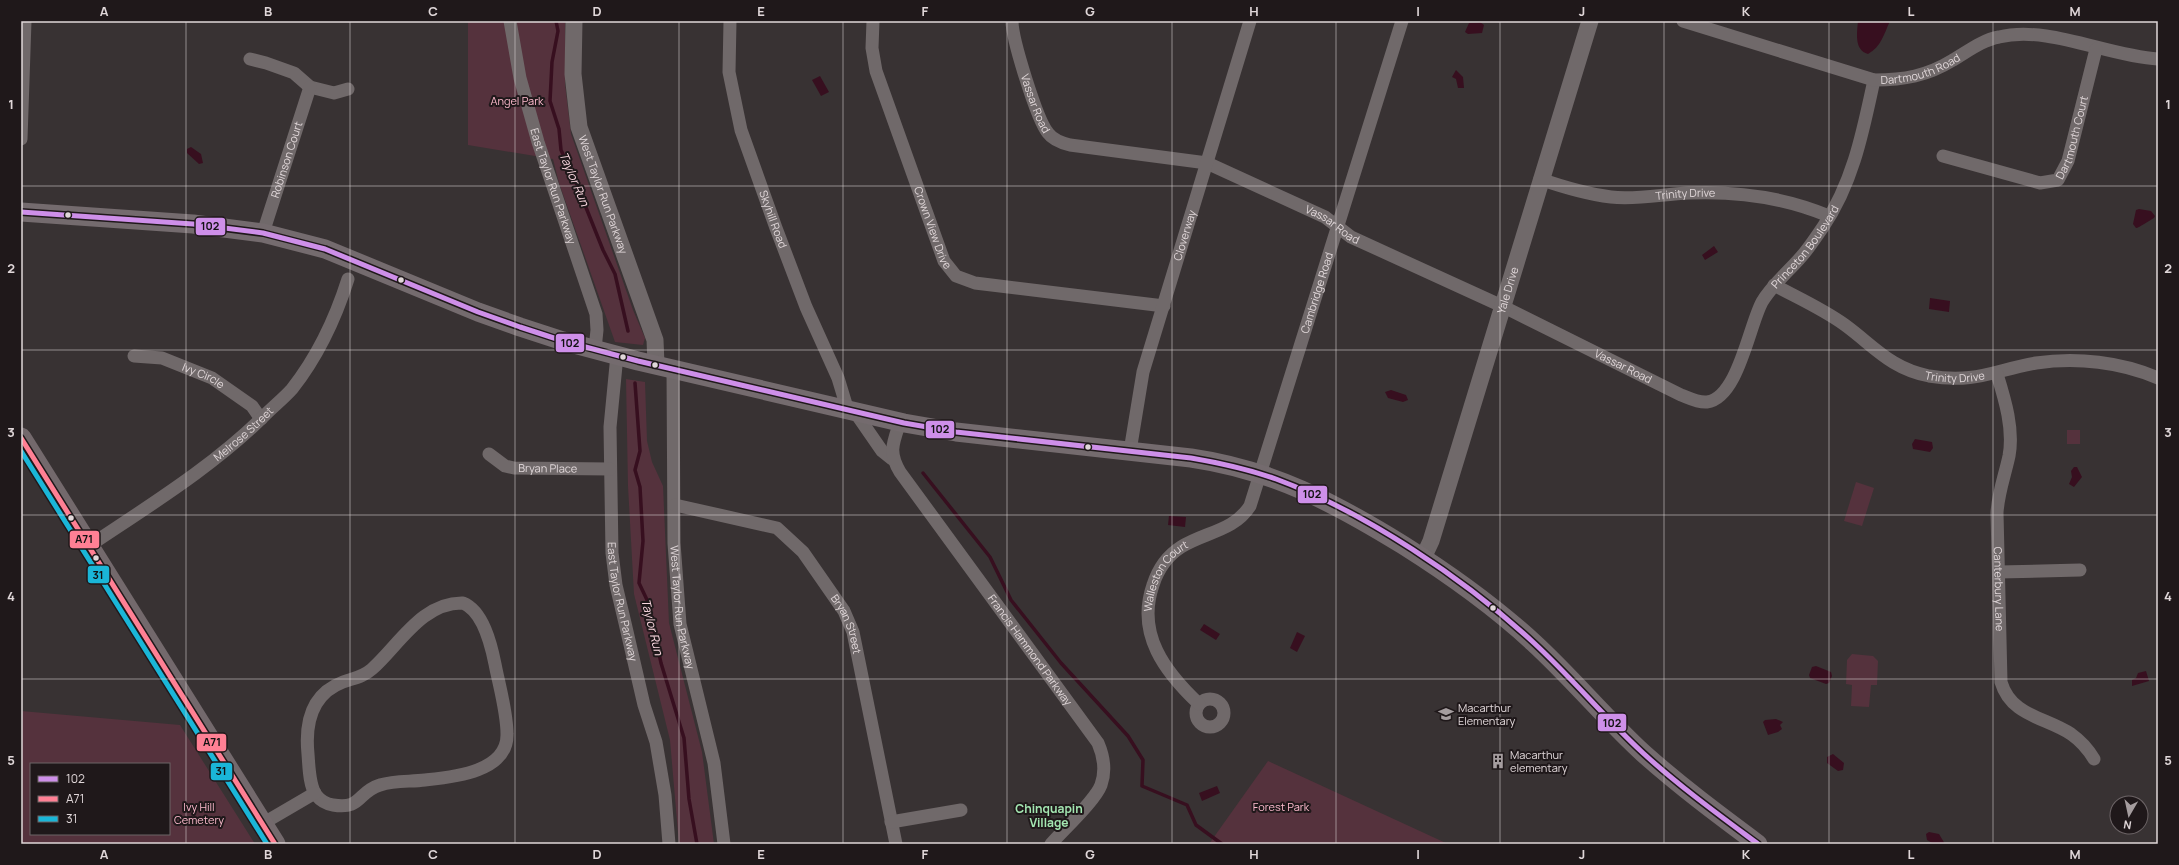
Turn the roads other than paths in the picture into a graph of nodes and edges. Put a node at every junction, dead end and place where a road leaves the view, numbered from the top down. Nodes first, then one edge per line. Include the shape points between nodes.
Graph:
1 (25, 21) edge
2 (510, 21) edge
3 (574, 21) edge
4 (730, 21) edge
5 (873, 21) edge
6 (1012, 21) edge
7 (1250, 21) edge
8 (1402, 21) edge
9 (1590, 21) edge
10 (1683, 21) edge
11 (2096, 49) junction
12 (250, 59) dead end
13 (2158, 59) edge
14 (1874, 80) junction
15 (310, 87) junction
16 (348, 89) dead end
17 (21, 139) edge
18 (1943, 156) dead end
19 (1207, 164) junction
20 (1540, 179) junction
21 (21, 212) edge
22 (1829, 216) junction
23 (1337, 227) junction
24 (263, 232) junction
25 (348, 279) dead end
26 (1774, 285) junction
27 (1164, 306) junction
28 (1502, 306) junction
29 (595, 349) junction
30 (617, 355) junction
31 (134, 356) dead end
32 (664, 366) junction
33 (1997, 374) junction
34 (2158, 378) edge
35 (1713, 400) joint
36 (852, 411) junction
37 (261, 419) junction
38 (900, 422) junction
39 (21, 438) edge
40 (1130, 451) junction
41 (489, 454) dead end
42 (892, 459) junction
43 (610, 469) junction
44 (1261, 473) junction
45 (675, 505) junction
46 (88, 546) junction
47 (1423, 558) junction
48 (2080, 570) dead end
49 (1999, 572) junction
50 (1199, 704) dead end
51 (2094, 759) dead end
52 (315, 793) junction
53 (961, 810) dead end
54 (892, 822) junction
55 (262, 824) junction
56 (275, 844) edge
57 (669, 844) edge
58 (724, 844) edge
59 (896, 844) edge
60 (1051, 844) edge
61 (1758, 844) edge

1 - 17 street
2 - 29 street, East Taylor Run Parkway via 520,78 538,142 596,314
3 - 32 street, West Taylor Run Parkway via 573,74 579,127
4 - 36 street, Skyhill Road via 729,72 741,130 806,308
5 - 27 street, Crown View Drive via 872,48 876,71 944,261 956,276 974,283
6 - 19 street, Vassar Road via 1016,50 1040,118 1048,133 1055,139 1070,146
7 - 19 street, Cloverway
8 - 23 street, Cambridge Road
9 - 20 street, Yale Drive
10 - 14 street, Dartmouth Road
11 - 13 street, Dartmouth Road
11 - 14 street, Dartmouth Road via 2029,33 1998,37 1925,74 1895,80
11 - 18 street, Dartmouth Court via 2068,161 2058,180 2040,184
12 - 15 street via 294,73
14 - 22 street, Princeton Boulevard via 1859,146 1846,183
15 - 16 street via 334,93
15 - 24 street, Robinson Court
19 - 23 street, Vassar Road via 1325,217
19 - 27 street, Cloverway
20 - 22 street, Trinity Drive via 1582,192 1611,197 1635,198 1708,192 1763,198 1802,205
20 - 28 street, Yale Drive
21 - 24 main road via 193,224
22 - 26 street, Princeton Boulevard via 1802,256
23 - 28 street, Vassar Road via 1351,237
23 - 44 street, Cambridge Road
24 - 29 main road via 325,249 478,312
25 - 37 street, Melrose Street via 337,315 313,360 291,390
26 - 33 street, Trinity Drive via 1845,326 1884,358 1902,367 1928,376 1963,379
26 - 35 street, Princeton Boulevard via 1758,311 1745,350 1727,386
27 - 40 street, Cloverway via 1143,372
28 - 35 street, Vassar Road via 1681,395 1698,402
28 - 47 street, Yale Drive via 1431,541
29 - 30 main road
30 - 32 main road
30 - 43 street, East Taylor Run Parkway via 610,427
31 - 37 street, Ivy Circle via 162,358 212,378 252,406
32 - 36 main road
32 - 45 street, West Taylor Run Parkway via 672,427
33 - 34 street, Trinity Drive via 2035,364 2075,361 2112,365
33 - 49 street, Canterbury Lane via 2004,398 2010,443 1998,497
36 - 38 main road
36 - 42 street, Francis Hammond Parkway via 882,451
37 - 46 street, Melrose Street via 219,457
38 - 40 main road via 956,432
38 - 42 street via 894,440
39 - 46 main road
40 - 44 main road via 1225,463
41 - 43 street, Bryan Place via 505,466 514,468
42 - 60 street, Francis Hammond Parkway via 1098,743 1104,768 1100,786
43 - 57 street, East Taylor Run Parkway via 612,553 616,585 644,705 656,742 665,795
44 - 47 main road via 1308,491 1339,507
44 - 50 street, Walleston Court via 1250,506 1245,513 1226,528 1183,546 1171,555 1158,573 1151,590 1147,616 1151,640 1160,659
45 - 54 street, Bryan Street via 777,528 803,552 844,611 853,632
45 - 58 street, West Taylor Run Parkway via 674,543 680,624 714,762
46 - 55 main road
47 - 61 main road via 1468,588 1511,623 1566,674 1642,753 1677,783
48 - 49 street
49 - 51 street, Canterbury Lane via 2001,682 2005,694 2028,713 2081,741
52 - 52 street via 328,804 348,806 358,802 365,793 380,785 451,777 483,767 501,754 508,733 493,654 488,637 472,608 463,603 445,604 403,633 364,676 333,687 323,695 313,707 306,731
52 - 55 street
53 - 54 street
54 - 59 street, Bryan Street
55 - 56 main road

